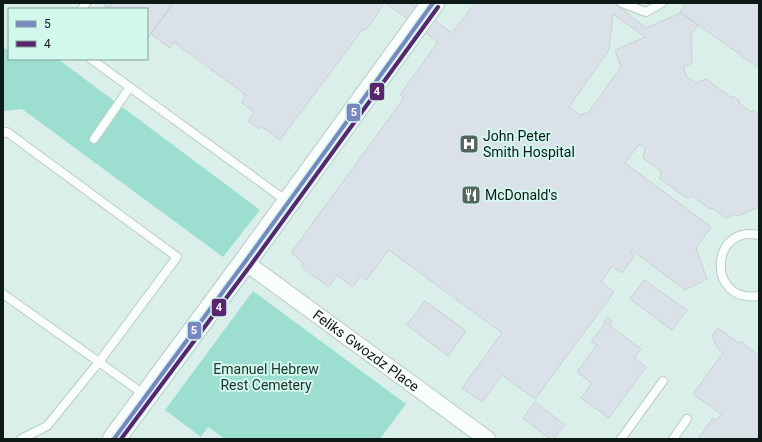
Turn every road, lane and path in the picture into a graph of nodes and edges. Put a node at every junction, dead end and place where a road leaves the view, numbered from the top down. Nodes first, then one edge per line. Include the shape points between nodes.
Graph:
1 (433, 3) edge
2 (622, 3) edge
3 (662, 3) edge
4 (92, 60) edge
5 (130, 87) junction
6 (3, 133) edge
7 (94, 139) dead end
8 (288, 202) junction
9 (759, 235) edge
10 (245, 262) junction
11 (3, 294) edge
12 (759, 296) edge
13 (99, 362) junction
14 (663, 381) dead end
15 (146, 396) junction
16 (687, 419) dead end
17 (21, 439) edge
18 (114, 439) edge
19 (488, 439) edge
20 (622, 439) edge
21 (673, 439) edge

1 - 8 street
2 - 3 lane via 646,12
4 - 5 lane
5 - 7 lane
5 - 8 lane
6 - 13 lane via 7,132 176,257
8 - 10 street
9 - 12 lane via 746,234 730,242 725,248 720,264 721,273 729,288 744,296
10 - 15 street
10 - 19 street, Feliks Gwozdz Place
11 - 13 lane
13 - 15 lane
13 - 17 lane via 47,426
14 - 20 lane
15 - 18 street
16 - 21 lane

